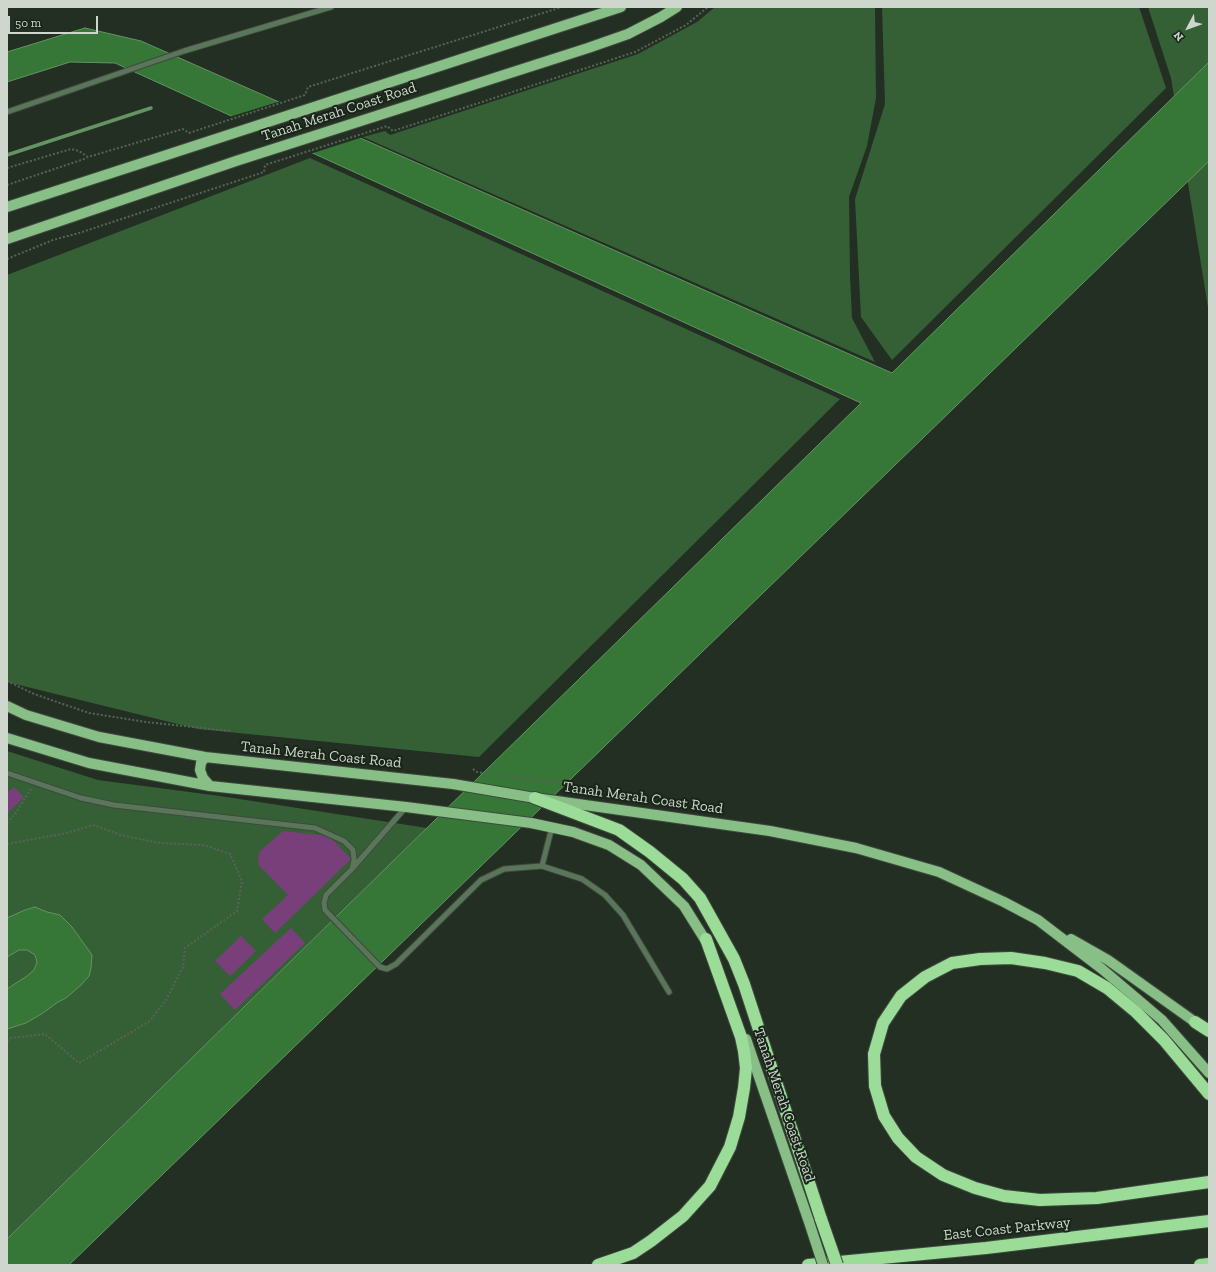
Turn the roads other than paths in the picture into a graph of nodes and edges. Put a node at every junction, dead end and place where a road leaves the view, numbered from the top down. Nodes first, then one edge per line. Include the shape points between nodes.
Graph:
1 (331, 7) edge
2 (621, 7) edge
3 (677, 7) edge
4 (7, 112) edge
5 (7, 207) edge
6 (7, 239) edge
7 (7, 706) edge
8 (7, 738) edge
9 (205, 758) junction
10 (7, 773) edge
11 (210, 786) junction
12 (535, 798) junction
13 (406, 807) junction
14 (552, 828) junction
15 (542, 866) junction
16 (351, 870) junction
17 (1038, 920) junction
18 (706, 940) junction
19 (669, 992) dead end
20 (1195, 1022) junction
21 (1209, 1028) edge
22 (1209, 1031) edge
23 (1209, 1073) edge
24 (1209, 1094) edge
25 (1209, 1182) edge
26 (1209, 1221) edge
27 (1209, 1264) edge
28 (598, 1265) edge
29 (808, 1265) edge
30 (824, 1265) edge
31 (837, 1265) edge
32 (1200, 1265) edge

1 - 4 lane via 184,51
2 - 5 main road, Tanah Merah Coast Road
3 - 6 main road, Tanah Merah Coast Road via 628,34 236,161
7 - 9 main road, Tanah Merah Coast Road via 26,715 99,737
8 - 11 main road, Tanah Merah Coast Road via 90,763
9 - 11 main road via 200,770
9 - 12 main road, Tanah Merah Coast Road via 454,784
10 - 16 lane via 81,798 114,805 315,828 344,841 353,850
11 - 13 main road, Tanah Merah Coast Road
12 - 17 main road, Tanah Merah Coast Road via 770,831 856,848 939,872
12 - 31 highway, bridge via 619,830 683,879 700,898 731,953 744,984
13 - 14 main road, Tanah Merah Coast Road
13 - 16 lane
14 - 15 lane
14 - 18 main road, Tanah Merah Coast Road via 572,832 609,846 641,865 684,906
15 - 16 lane via 504,869 481,880 396,964 387,969 380,967 325,910 326,895
15 - 19 lane via 582,879 605,895 623,915
17 - 20 main road via 1108,960
17 - 23 main road, Tanah Merah Coast Road via 1102,969 1162,1020
18 - 28 highway via 737,1027 746,1068 739,1117 730,1147 710,1186 683,1216 633,1253
18 - 30 main road, Tanah Merah Coast Road, bridge via 727,985
20 - 21 main road
20 - 22 highway
24 - 25 highway via 1164,1040 1107,988 1078,971 1045,962 980,959 952,963 925,977 901,996 883,1023 874,1054 874,1086 884,1116 898,1138 916,1157 943,1175 975,1188 1004,1196 1040,1200 1097,1198
26 - 29 highway, East Coast Parkway via 986,1248
27 - 32 highway

